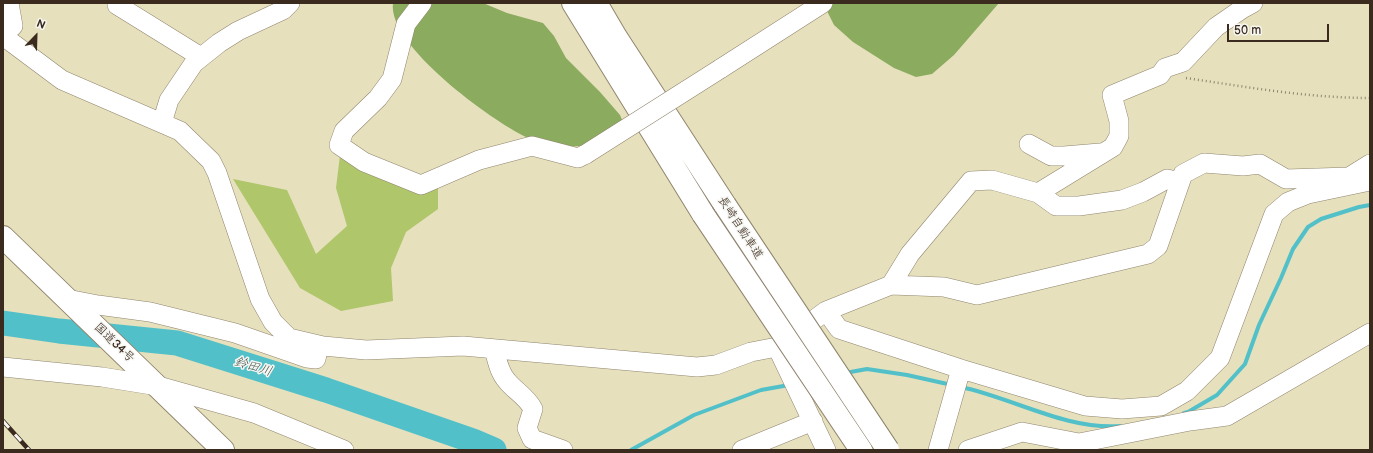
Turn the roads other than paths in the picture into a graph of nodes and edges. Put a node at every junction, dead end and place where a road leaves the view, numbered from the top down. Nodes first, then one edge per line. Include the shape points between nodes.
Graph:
1 (9, 3) edge
2 (290, 3) edge
3 (422, 3) edge
4 (573, 3) edge
5 (596, 3) edge
6 (823, 3) edge
7 (1253, 3) edge
8 (117, 5) dead end
9 (3, 36) edge
10 (202, 57) junction
11 (162, 123) junction
12 (1029, 144) dead end
13 (1103, 153) junction
14 (1370, 164) edge
15 (1370, 181) edge
16 (1180, 182) junction
17 (1038, 193) junction
18 (3, 237) edge
19 (891, 285) junction
20 (70, 301) junction
21 (826, 311) junction
22 (1370, 333) edge
23 (319, 345) junction
24 (777, 347) junction
25 (494, 349) junction
26 (3, 367) edge
27 (960, 373) junction
28 (155, 383) junction
29 (813, 422) junction
30 (223, 450) edge
31 (344, 450) edge
32 (563, 450) edge
33 (742, 450) edge
34 (826, 450) edge
35 (861, 450) edge
36 (888, 450) edge
37 (938, 450) edge
38 (968, 450) edge

1 - 9 street via 13,26
2 - 10 street via 283,10 238,31
3 - 6 street, bridge via 406,24 392,79 378,98 344,131 339,145 364,162 422,185 479,160 532,146 578,158
4 - 35 highway, 長崎自動車道, bridge via 703,214
5 - 36 highway, 長崎自動車道, bridge via 725,205
7 - 13 street via 1216,27 1182,62 1165,68 1160,75 1112,96 1119,122 1119,136 1113,147
8 - 10 street via 142,13
9 - 11 street via 62,80
10 - 11 street via 194,63 169,100
11 - 23 street via 180,131 211,161 260,299 273,322 289,338
12 - 13 street via 1051,156
13 - 17 street
14 - 16 street via 1349,177 1286,179 1260,164 1243,166 1204,163 1183,174
15 - 27 street via 1308,194 1288,202 1274,214 1220,358 1187,391 1161,406 1122,409 1085,406
16 - 17 street via 1167,179 1122,200 1079,206 1056,206
16 - 19 street via 1158,246 1148,254 977,295 944,287
17 - 19 street via 992,180 971,181 910,254
18 - 20 highway, 国道34号
19 - 21 street
20 - 23 street via 158,314 235,333 306,358 316,359
20 - 28 highway, 国道34号
21 - 24 street
21 - 27 street via 839,329
22 - 38 street via 1227,416 1079,443 1022,432
23 - 25 street via 366,350 463,346
24 - 25 street via 751,352 716,365 697,367
24 - 29 street
25 - 32 street via 506,381 529,401 533,409 527,428 532,439
26 - 28 street
27 - 37 street
28 - 30 highway, 国道34号
28 - 31 street via 254,413
29 - 33 street
29 - 34 street

